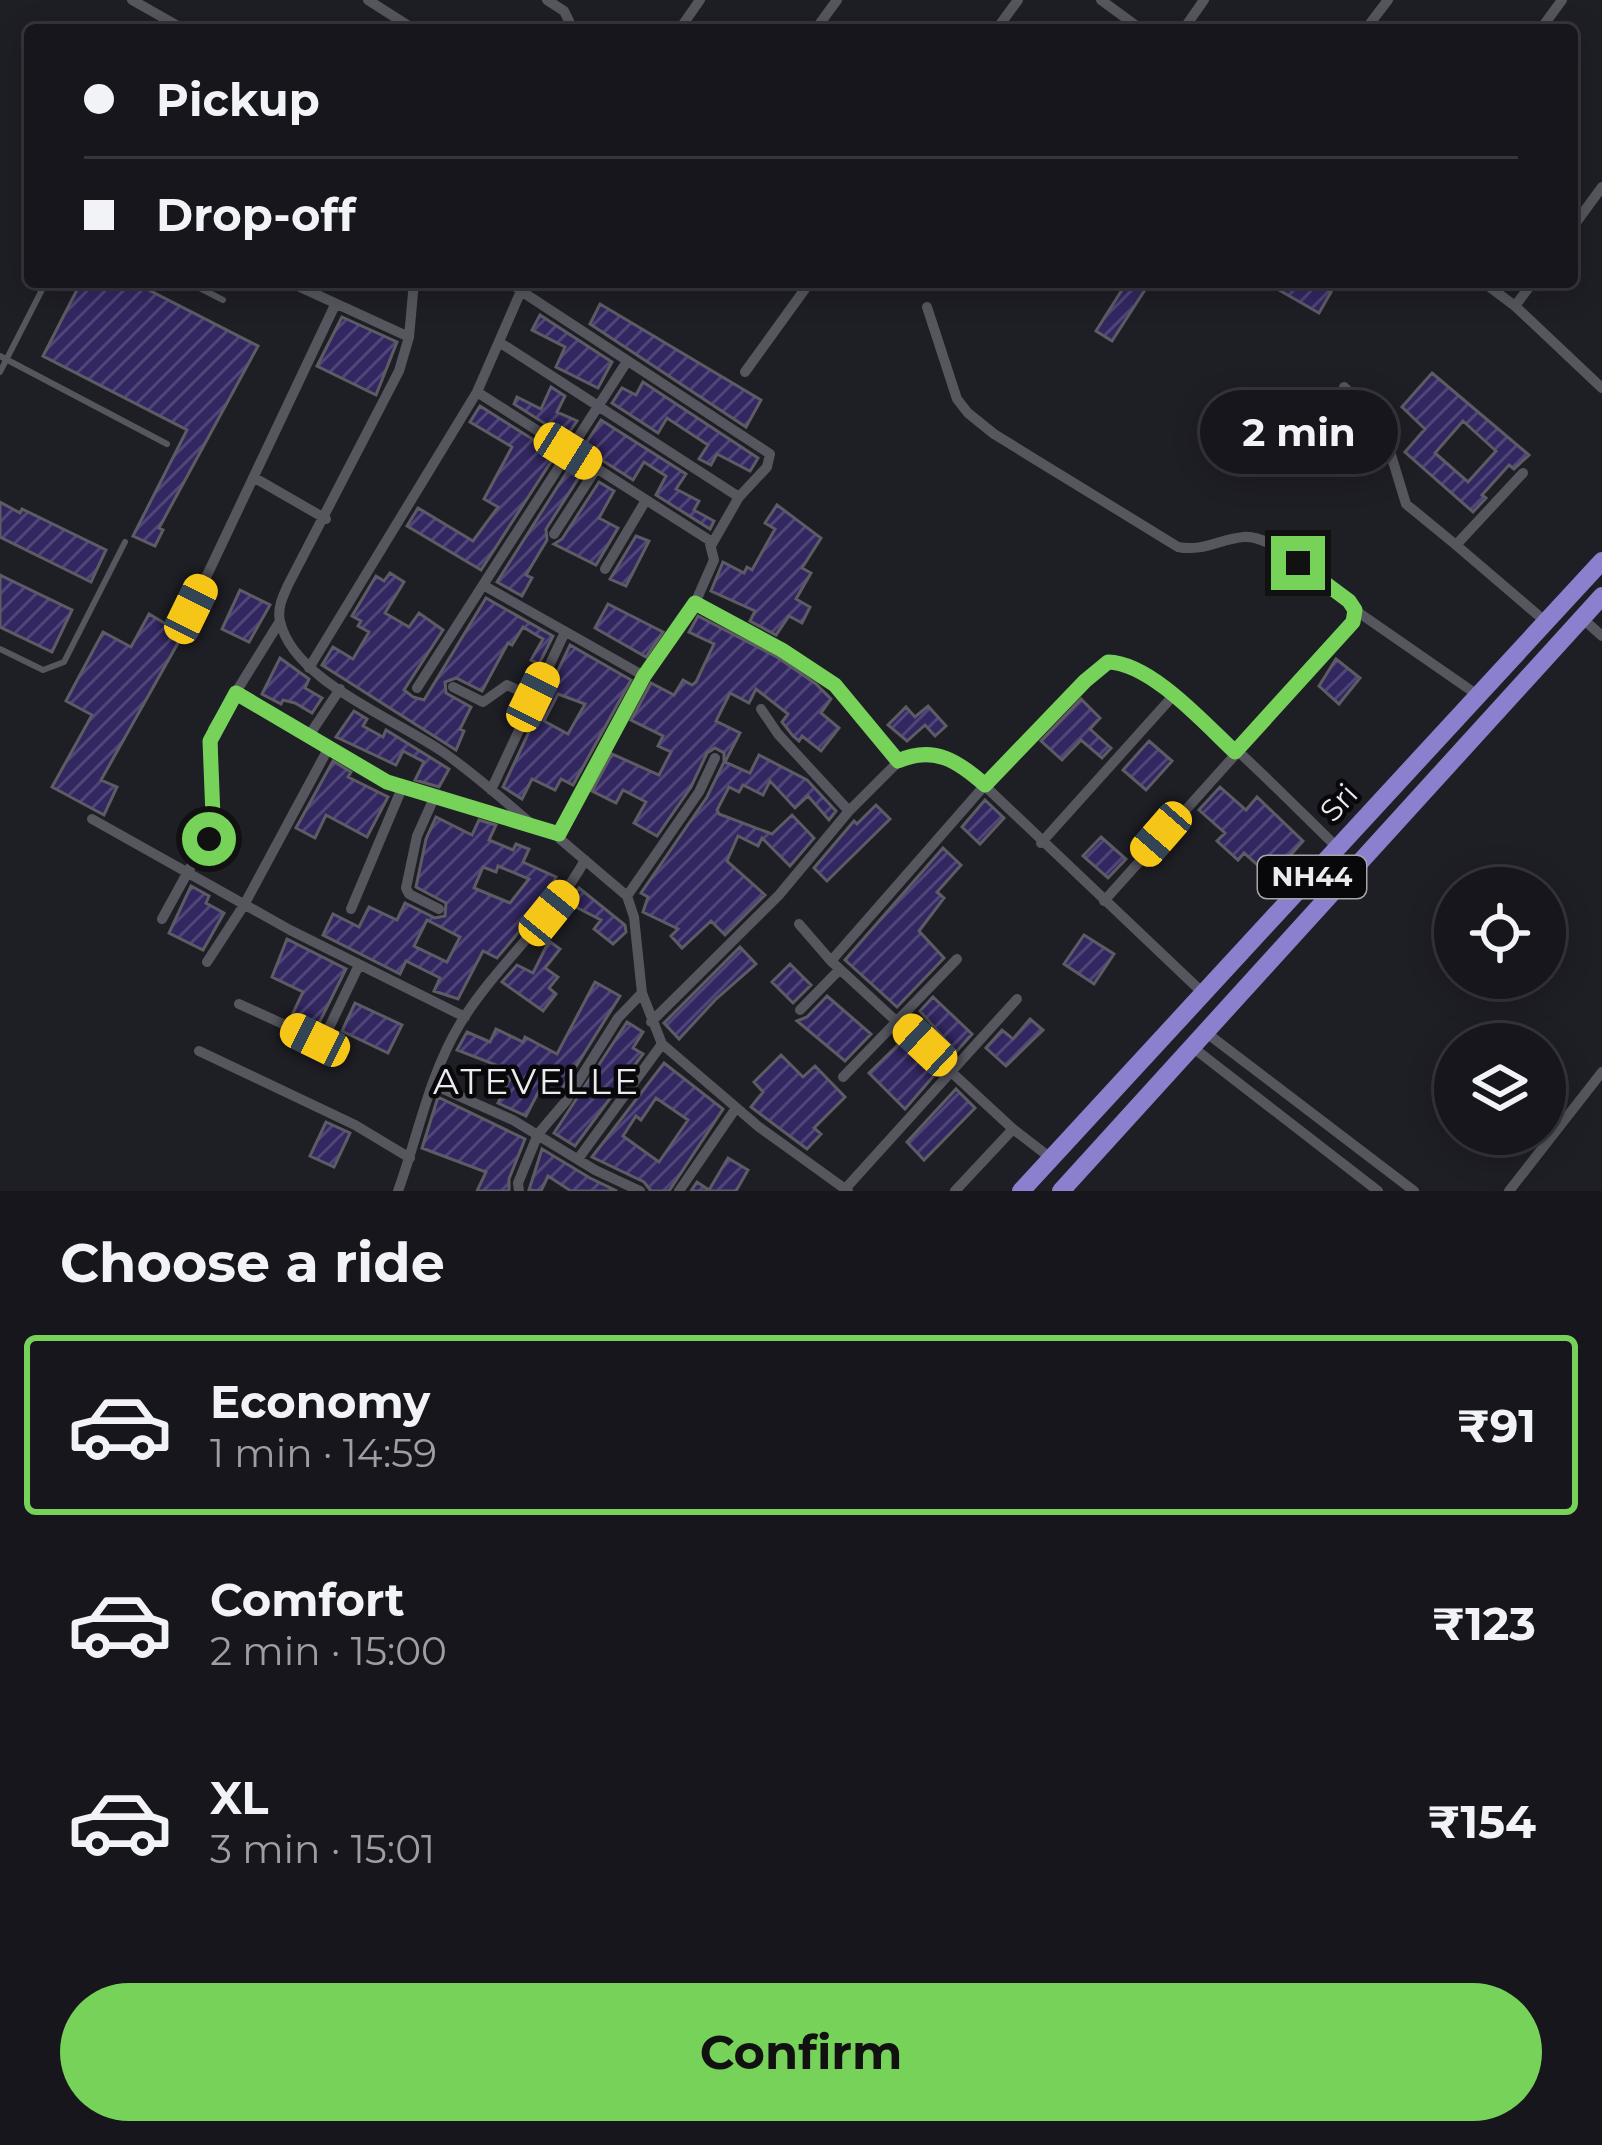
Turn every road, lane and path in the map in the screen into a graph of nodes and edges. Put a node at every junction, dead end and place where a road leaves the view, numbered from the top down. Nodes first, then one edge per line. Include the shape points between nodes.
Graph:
1 (132, 0) edge
2 (368, 0) edge
3 (547, 0) edge
4 (837, 0) edge
5 (1101, 0) edge
6 (1388, 0) edge
7 (152, 6) edge
8 (406, 24) edge
9 (568, 24) edge
10 (819, 24) edge
11 (1134, 24) edge
12 (1370, 24) edge
13 (1602, 187) edge
14 (1578, 220) edge
15 (43, 288) edge
16 (200, 288) edge
17 (301, 288) edge
18 (413, 288) edge
19 (517, 288) edge
20 (804, 288) edge
21 (1491, 288) edge
22 (1528, 288) edge
23 (520, 291) junction
24 (223, 300) dead end
25 (335, 305) junction
26 (1515, 306) junction
27 (927, 307) dead end
28 (409, 337) junction
29 (499, 342) junction
30 (3, 358) edge
31 (626, 362) junction
32 (0, 372) edge
33 (745, 373) dead end
34 (1344, 387) dead end
35 (1602, 388) edge
36 (477, 392) junction
37 (598, 405) junction
38 (167, 444) dead end
39 (568, 451) junction
40 (596, 469) junction
41 (1523, 473) dead end
42 (255, 478) junction
43 (739, 497) junction
44 (646, 500) junction
45 (326, 519) junction
46 (554, 534) dead end
47 (125, 542) dead end
48 (712, 544) junction
49 (1456, 545) junction
50 (1602, 562) edge
51 (605, 569) dead end
52 (483, 585) junction
53 (1602, 596) edge
54 (695, 603) junction
55 (191, 609) dead end
56 (1355, 610) junction
57 (1582, 618) junction
58 (280, 621) junction
59 (1546, 622) junction
60 (565, 632) junction
61 (1602, 636) edge
62 (0, 649) edge
63 (309, 668) junction
64 (644, 676) junction
65 (453, 687) dead end
66 (417, 688) dead end
67 (340, 689) junction
68 (236, 693) junction
69 (1173, 695) junction
70 (1479, 696) junction
71 (533, 697) junction
72 (760, 709) dead end
73 (308, 737) junction
74 (328, 749) junction
75 (1235, 752) junction
76 (715, 758) dead end
77 (898, 761) junction
78 (985, 785) junction
79 (402, 788) junction
80 (491, 790) junction
81 (434, 798) junction
82 (849, 811) junction
83 (92, 819) dead end
84 (536, 828) junction
85 (559, 834) junction
86 (1041, 843) junction
87 (1338, 848) junction
88 (585, 860) junction
89 (189, 875) junction
90 (627, 896) junction
91 (1104, 901) junction
92 (244, 905) junction
93 (351, 909) dead end
94 (439, 909) dead end
95 (162, 919) dead end
96 (799, 924) dead end
97 (957, 959) dead end
98 (207, 962) dead end
99 (359, 965) junction
100 (836, 965) junction
101 (642, 993) junction
102 (1204, 994) junction
103 (1017, 999) dead end
104 (238, 1004) dead end
105 (800, 1010) dead end
106 (465, 1017) junction
107 (898, 1020) junction
108 (650, 1022) junction
109 (1197, 1038) junction
110 (662, 1044) junction
111 (199, 1051) dead end
112 (951, 1070) junction
113 (1602, 1072) edge
114 (843, 1078) dead end
115 (434, 1085) junction
116 (736, 1108) junction
117 (1012, 1130) junction
118 (538, 1134) junction
119 (1070, 1140) junction
120 (410, 1158) junction
121 (578, 1159) junction
122 (1052, 1159) junction
123 (1090, 1160) junction
124 (847, 1190) edge
125 (398, 1191) edge
126 (519, 1191) edge
127 (640, 1191) edge
128 (679, 1191) edge
129 (955, 1191) edge
130 (1021, 1191) edge
131 (1061, 1191) edge
132 (1378, 1191) edge
133 (1414, 1191) edge
134 (1509, 1191) edge

1 - 7 street
2 - 8 street
3 - 9 street
4 - 10 street
5 - 11 street
6 - 12 street
13 - 14 street
15 - 30 lane
16 - 24 lane
17 - 25 street
18 - 28 street
19 - 23 street
20 - 33 street
21 - 26 street
22 - 26 street
23 - 29 street
23 - 31 street
25 - 28 street
25 - 42 street
26 - 35 street
27 - 56 street via 957,399 994,434 1178,547 1245,536 1271,544
28 - 45 street
29 - 36 street
29 - 37 street
30 - 32 lane
30 - 38 lane
31 - 37 street
31 - 43 street via 764,446 767,467
34 - 49 street via 1381,422 1406,504
36 - 39 street
36 - 63 street
37 - 39 street
37 - 43 street
39 - 40 street
39 - 52 street
40 - 44 street
40 - 46 street
41 - 49 street
42 - 45 street
42 - 55 street
43 - 48 street
44 - 48 street
44 - 51 street
45 - 58 street via 287,585
47 - 62 lane via 64,662 43,670
48 - 54 street via 714,560
49 - 59 street
50 - 59 highway, Sri / NH44
52 - 60 street
52 - 66 street
53 - 57 highway, NH44
54 - 64 street
54 - 77 street via 835,685
56 - 70 street
56 - 75 street via 1353,622
57 - 61 street
57 - 109 highway, NH44
58 - 63 street
58 - 68 street
59 - 70 highway, Sri / NH44
60 - 64 street
60 - 71 street
63 - 67 street
64 - 85 street
65 - 71 street via 483,702 507,685
67 - 73 street
67 - 80 street
68 - 73 street
68 - 89 street via 210,741 212,828
69 - 75 street
69 - 78 street via 1108,662
69 - 86 street
70 - 87 highway, Sri / NH44
71 - 80 street
72 - 82 street
73 - 74 street
74 - 79 street
74 - 92 street
75 - 87 street
75 - 91 street
76 - 90 street
77 - 78 street via 934,753
77 - 82 street
78 - 86 street
78 - 100 street
79 - 81 street
79 - 93 street
80 - 84 street
81 - 84 street
81 - 94 street via 406,888
82 - 108 street via 779,896
83 - 89 street
84 - 85 street
85 - 88 street
86 - 91 street
87 - 102 highway, Sri / NH44
88 - 90 street
88 - 106 street
89 - 92 street
89 - 95 street
90 - 101 street
91 - 102 street
92 - 98 street
92 - 99 street
96 - 100 street
97 - 107 street
99 - 104 street via 318,1040
99 - 106 street
100 - 105 street
100 - 107 street
101 - 108 street
101 - 118 street
102 - 119 highway, Sri / NH44
103 - 112 street
106 - 115 street
107 - 112 street
107 - 114 street
108 - 110 street
109 - 123 highway, NH44
109 - 132 street
109 - 133 street
110 - 116 street
110 - 121 street
111 - 120 street
112 - 117 street
112 - 124 street
113 - 134 street
115 - 118 street
115 - 120 street
116 - 124 street
116 - 128 street
117 - 122 street
117 - 129 street
118 - 121 street
118 - 126 street
119 - 122 highway, Sri / NH44
119 - 123 highway
120 - 125 street
121 - 127 street
122 - 130 highway, Sri / NH44
123 - 131 highway, NH44

